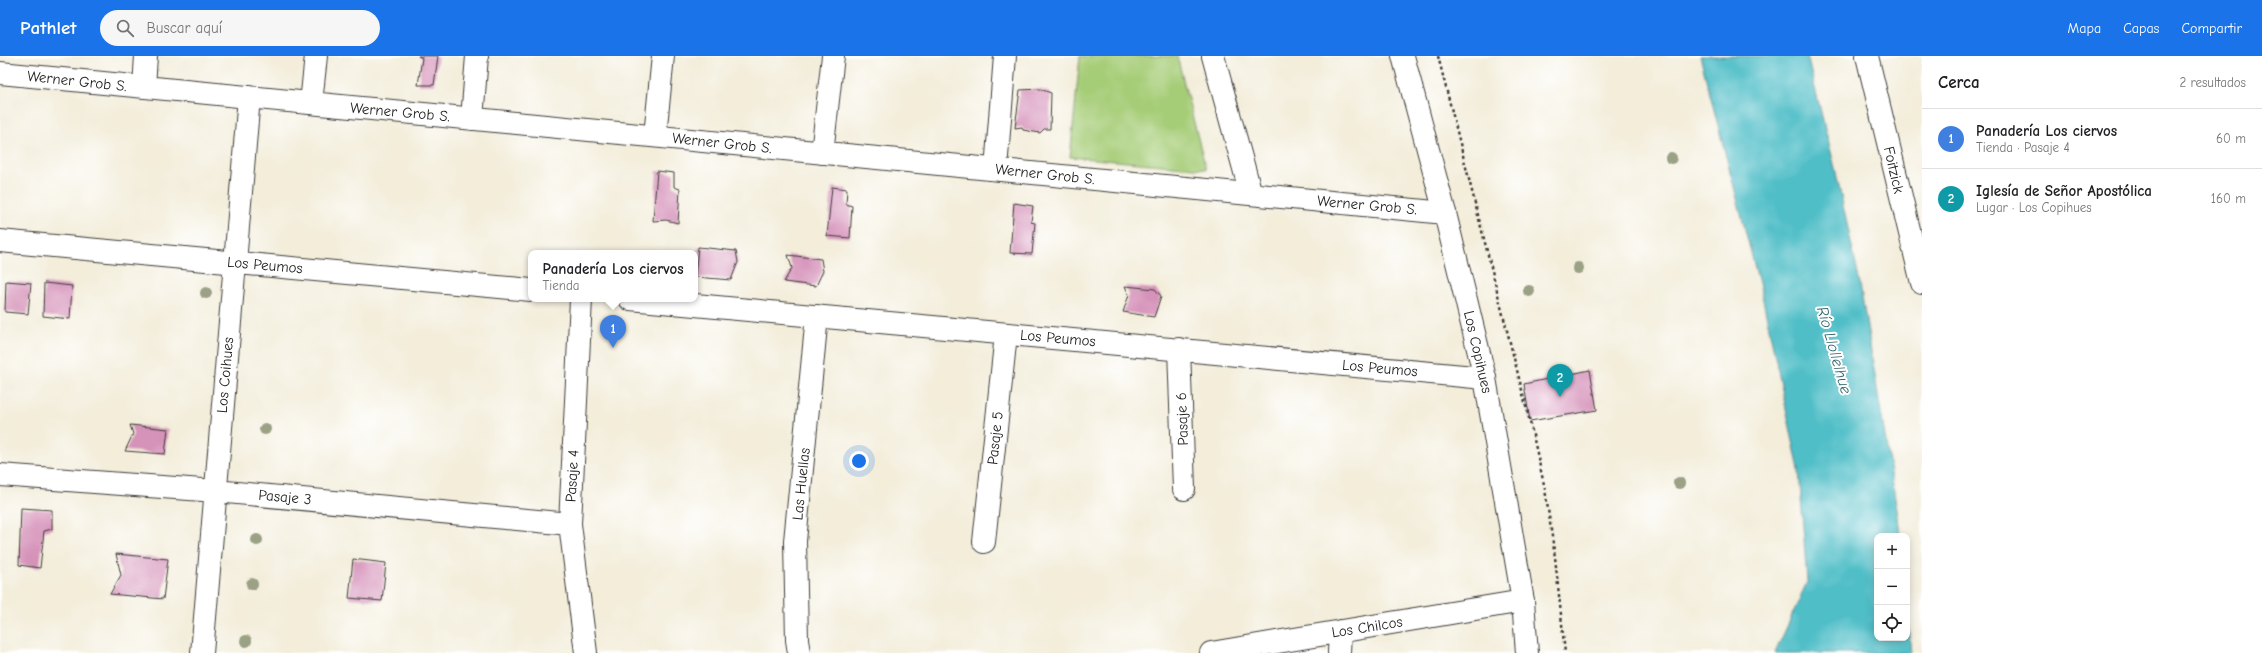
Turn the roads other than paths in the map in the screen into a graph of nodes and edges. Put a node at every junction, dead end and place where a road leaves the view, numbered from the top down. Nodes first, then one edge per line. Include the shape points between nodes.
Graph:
1 (146, 56) edge
2 (316, 56) edge
3 (477, 56) edge
4 (663, 56) edge
5 (833, 56) edge
6 (1005, 56) edge
7 (1213, 56) edge
8 (1403, 56) edge
9 (1867, 56) edge
10 (0, 73) edge
11 (144, 87) junction
12 (249, 97) junction
13 (311, 103) junction
14 (472, 119) junction
15 (655, 136) junction
16 (822, 153) junction
17 (996, 169) junction
18 (1251, 194) junction
19 (1445, 213) junction
20 (1915, 229) edge
21 (0, 241) edge
22 (235, 263) junction
23 (1922, 283) edge
24 (528, 290) edge
25 (581, 302) edge
26 (663, 302) edge
27 (817, 316) junction
28 (1006, 334) junction
29 (1179, 349) junction
30 (1485, 378) junction
31 (0, 475) edge
32 (1184, 490) dead end
33 (216, 491) junction
34 (570, 524) junction
35 (984, 542) dead end
36 (1524, 601) junction
37 (1340, 631) junction
38 (202, 653) edge
39 (586, 653) edge
40 (799, 653) edge
41 (1211, 653) edge
42 (1339, 653) edge
43 (1527, 653) edge

1 - 11 street
2 - 13 street
3 - 14 street
4 - 15 street
5 - 16 street
6 - 17 street
7 - 18 street
8 - 19 street, Los Copihues
9 - 20 street, Foitzick
10 - 11 street, Werner Grob S.
11 - 12 street, Werner Grob S.
12 - 13 street, Werner Grob S.
12 - 22 street, Los Coihues
13 - 14 street, Werner Grob S.
14 - 15 street, Werner Grob S.
15 - 16 street, Werner Grob S.
16 - 17 street, Werner Grob S.
17 - 18 street, Werner Grob S.
18 - 19 street, Werner Grob S.
19 - 30 street, Los Copihues
20 - 23 street, Foitzick
21 - 22 street, Los Peumos
22 - 24 street, Los Peumos
22 - 33 street, Los Coihues
25 - 34 street, Pasaje 4
26 - 27 street, Los Peumos
27 - 28 street, Los Peumos
27 - 40 street, Las Huellas via 795,540
28 - 29 street, Los Peumos
28 - 35 street, Pasaje 5
29 - 30 street, Los Peumos
29 - 32 street, Pasaje 6
30 - 36 street, Los Copihues
31 - 33 street, Pasaje 3
33 - 34 street, Pasaje 3
33 - 38 street, Los Coihues
34 - 39 street, Pasaje 4
36 - 37 street, Los Chilcos
36 - 43 street, Los Copihues
37 - 41 street, Los Chilcos
37 - 42 street

